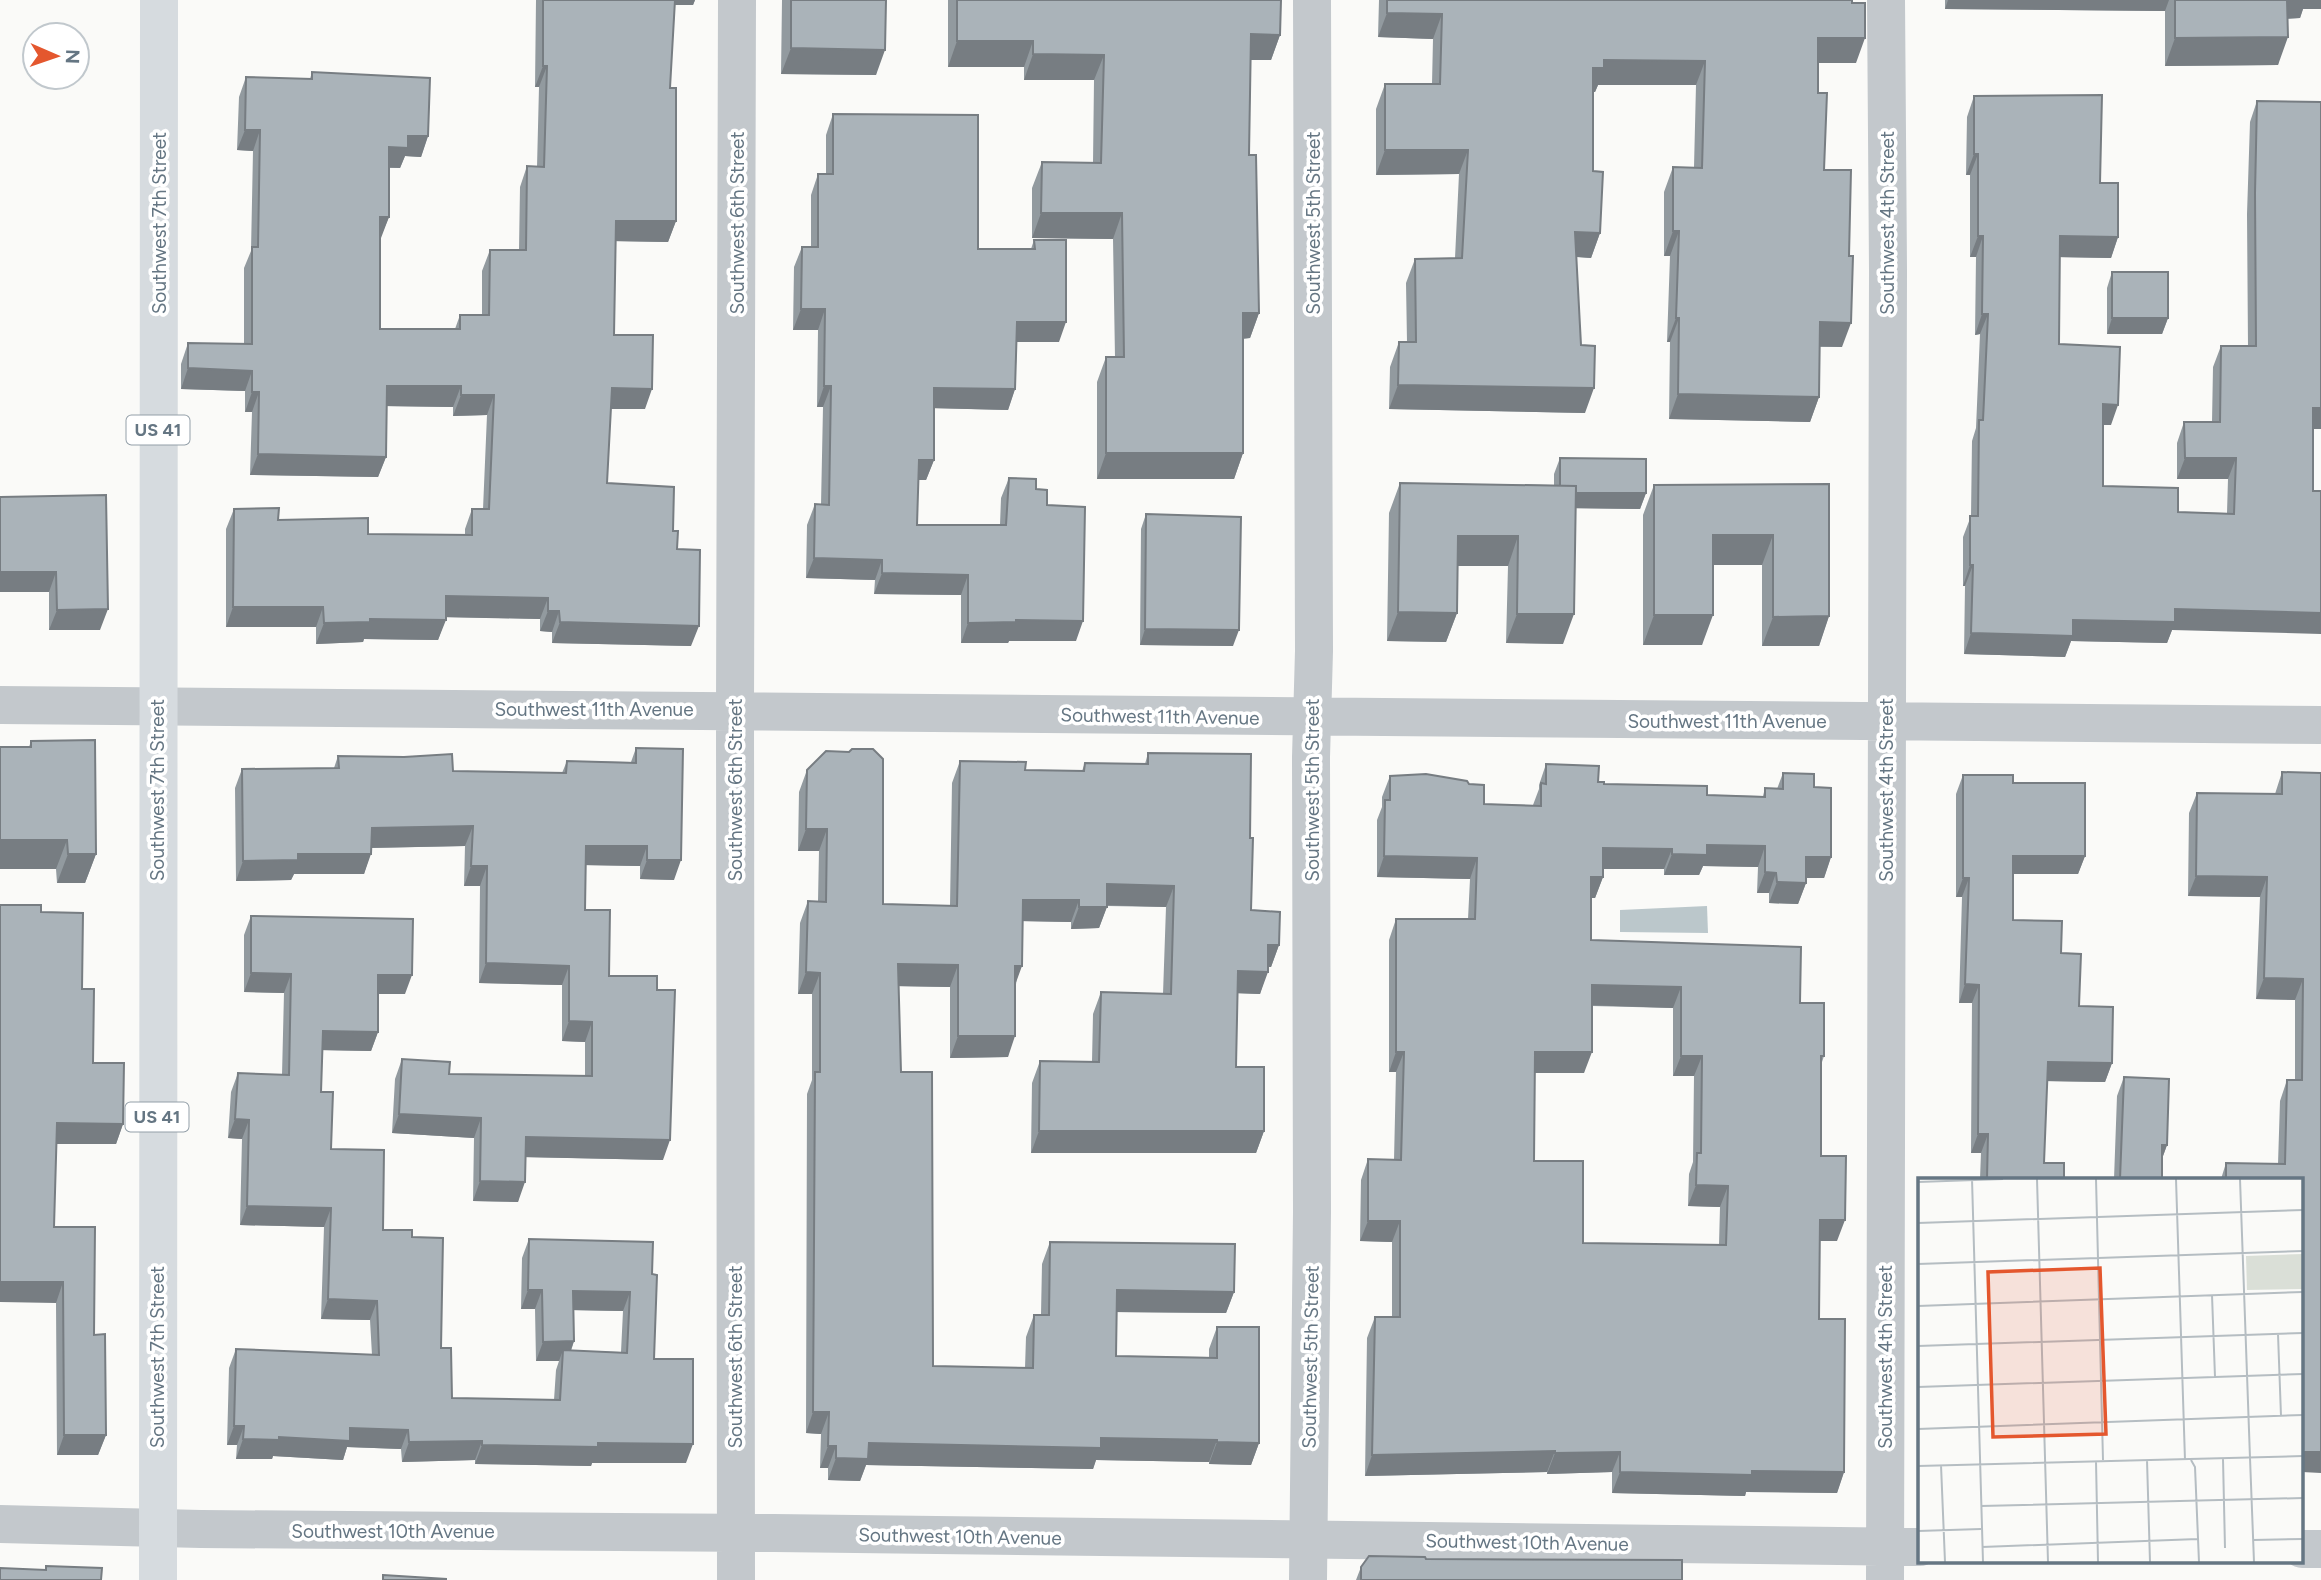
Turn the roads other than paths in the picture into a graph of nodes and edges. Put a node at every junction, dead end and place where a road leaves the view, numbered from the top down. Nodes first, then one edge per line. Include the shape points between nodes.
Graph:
1 (159, 0) edge
2 (737, 0) edge
3 (1312, 0) edge
4 (1886, 0) edge
5 (0, 705) edge
6 (157, 707) junction
7 (735, 710) junction
8 (1312, 718) junction
9 (1886, 722) junction
10 (2321, 725) edge
11 (0, 1524) edge
12 (157, 1528) junction
13 (736, 1533) junction
14 (1308, 1539) junction
15 (1897, 1558) edge
16 (158, 1580) edge
17 (736, 1580) edge
18 (1308, 1580) edge

1 - 6 main road, Southwest 7th Street / US 41
2 - 7 street, Southwest 6th Street
3 - 8 street, Southwest 5th Street
4 - 9 street, Southwest 4th Street
5 - 6 street, Southwest 11th Avenue
6 - 7 street, Southwest 11th Avenue
6 - 12 main road, Southwest 7th Street / US 41
7 - 8 street, Southwest 11th Avenue
7 - 13 street, Southwest 6th Street
8 - 9 street, Southwest 11th Avenue
8 - 14 street, Southwest 5th Street
9 - 10 street, Southwest 11th Avenue
9 - 15 street, Southwest 4th Street
11 - 12 street, Southwest 10th Avenue
12 - 13 street, Southwest 10th Avenue
12 - 16 main road, Southwest 7th Street / US 41
13 - 14 street, Southwest 10th Avenue
13 - 17 street, Southwest 6th Street
14 - 15 street, Southwest 10th Avenue
14 - 18 street, Southwest 5th Street

